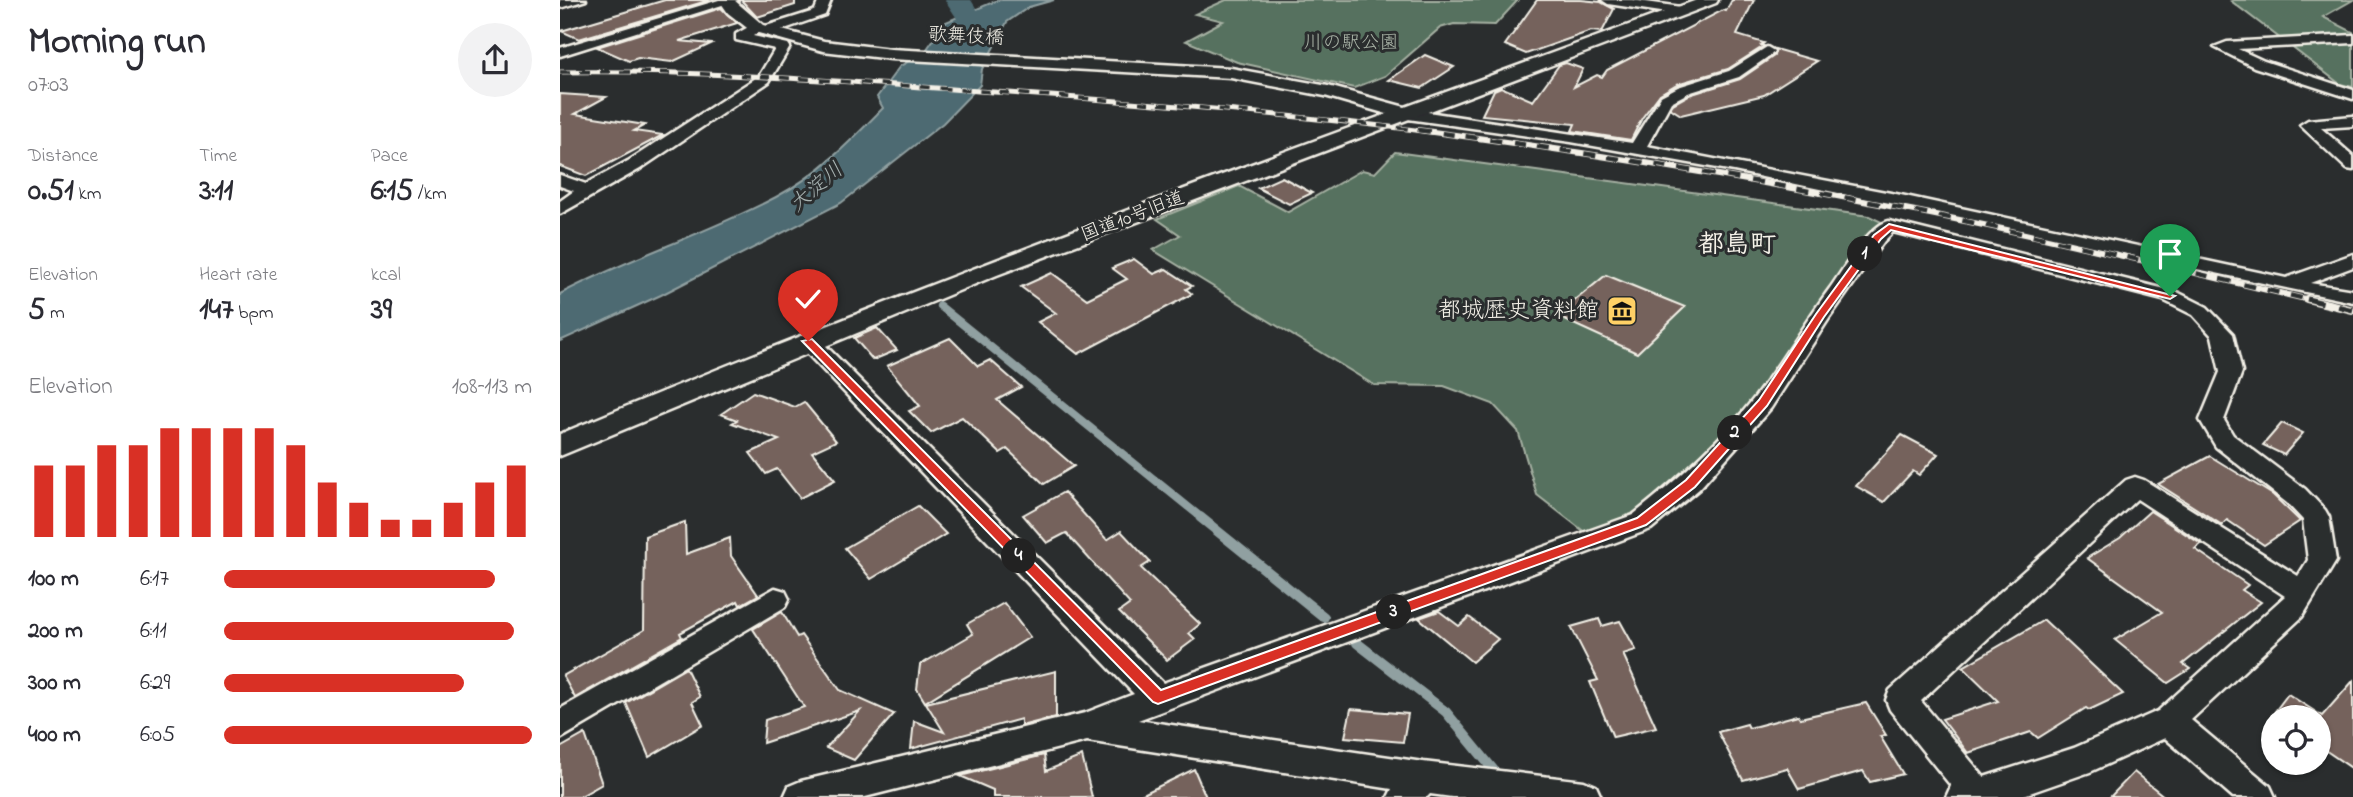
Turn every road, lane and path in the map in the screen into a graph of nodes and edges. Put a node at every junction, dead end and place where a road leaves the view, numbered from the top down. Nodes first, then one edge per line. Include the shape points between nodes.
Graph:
1 (580, 0) edge
2 (825, 0) edge
3 (1608, 0) edge
4 (1711, 0) edge
5 (728, 1) edge
6 (560, 4) edge
7 (1681, 11) junction
8 (761, 29) junction
9 (2353, 39) edge
10 (1767, 51) dead end
11 (560, 52) edge
12 (2353, 94) edge
13 (1408, 114) junction
14 (2353, 121) edge
15 (1637, 150) junction
16 (2353, 165) edge
17 (560, 180) edge
18 (587, 190) junction
19 (560, 209) edge
20 (2353, 260) edge
21 (2288, 284) junction
22 (2353, 296) edge
23 (808, 341) junction
24 (560, 446) edge
25 (2302, 593) junction
26 (775, 599) dead end
27 (1158, 698) junction
28 (2169, 721) junction
29 (560, 725) edge
30 (1087, 727) junction
31 (1414, 787) edge
32 (1973, 796) edge
33 (801, 797) edge
34 (1584, 797) edge
35 (2258, 797) edge

1 - 6 street
2 - 8 street via 815,16
3 - 7 street
4 - 7 street, 国道10号旧道
5 - 8 street via 733,10
5 - 11 street
7 - 13 street, 国道10号旧道
8 - 13 street, 歌舞伎橋 via 823,46 891,54 1264,77
8 - 18 street via 741,37 783,47 764,79 634,165
9 - 12 street via 2221,47
10 - 15 street via 1734,74 1666,99
13 - 15 street
13 - 23 street, 国道10号旧道
14 - 16 street via 2308,125
15 - 21 street via 2003,221
17 - 18 street
18 - 19 street
20 - 21 street
21 - 22 street
23 - 24 street, 国道10号旧道
23 - 27 street
25 - 27 street via 2322,561 2316,517 2224,441 2212,419 2231,372 2222,334 2200,311 2170,296 1889,226 1820,316 1763,403 1690,483 1642,522
25 - 28 street via 2292,609
25 - 32 street via 2135,486 1901,700
26 - 29 street
27 - 30 street
28 - 32 street via 2079,761
28 - 35 street
30 - 31 street
30 - 33 street
31 - 34 street

